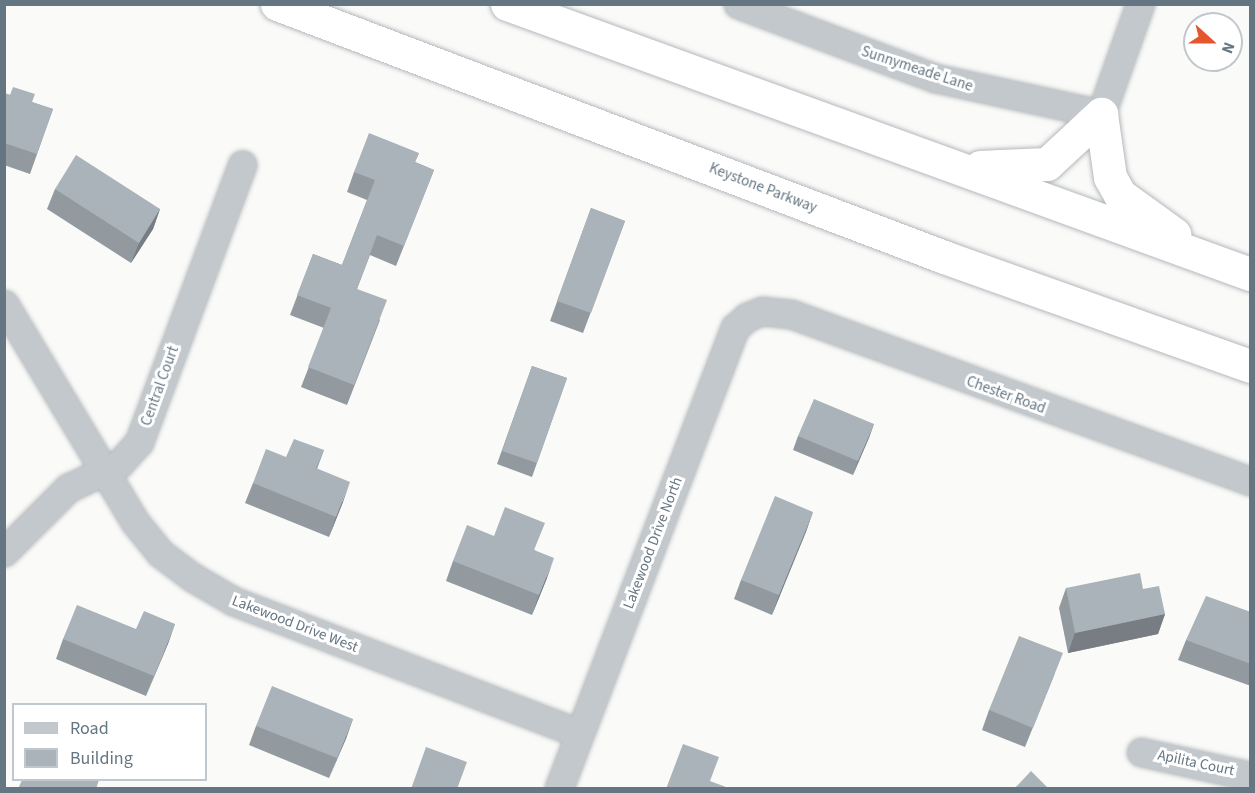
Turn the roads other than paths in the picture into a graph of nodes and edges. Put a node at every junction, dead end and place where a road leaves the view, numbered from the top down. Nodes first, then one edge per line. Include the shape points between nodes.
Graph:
1 (277, 4) edge
2 (507, 4) edge
3 (738, 4) edge
4 (1140, 4) edge
5 (1101, 114) junction
6 (242, 165) dead end
7 (947, 166) junction
8 (1207, 258) junction
9 (1251, 274) edge
10 (4, 304) edge
11 (762, 311) joint
12 (1251, 366) edge
13 (103, 472) junction
14 (1251, 481) edge
15 (4, 552) edge
16 (579, 733) junction
17 (1141, 752) dead end
18 (1251, 776) edge
19 (558, 789) edge

1 - 12 highway, Keystone Parkway via 944,257
2 - 7 highway
3 - 5 street, Sunnymeade Lane via 935,78
4 - 5 street
5 - 7 highway via 1047,164
5 - 8 highway via 1110,177 1120,195
6 - 13 street, Central Court via 139,442 130,455
7 - 8 highway
8 - 9 highway
10 - 13 street, Lakewood Drive West
11 - 14 street, Chester Road via 791,314
11 - 16 street, Lakewood Drive North via 735,328
13 - 15 street, Central Court via 69,488
13 - 16 street, Lakewood Drive West via 160,553 233,601
16 - 19 street, Lakewood Drive North
17 - 18 street, Apilita Court

